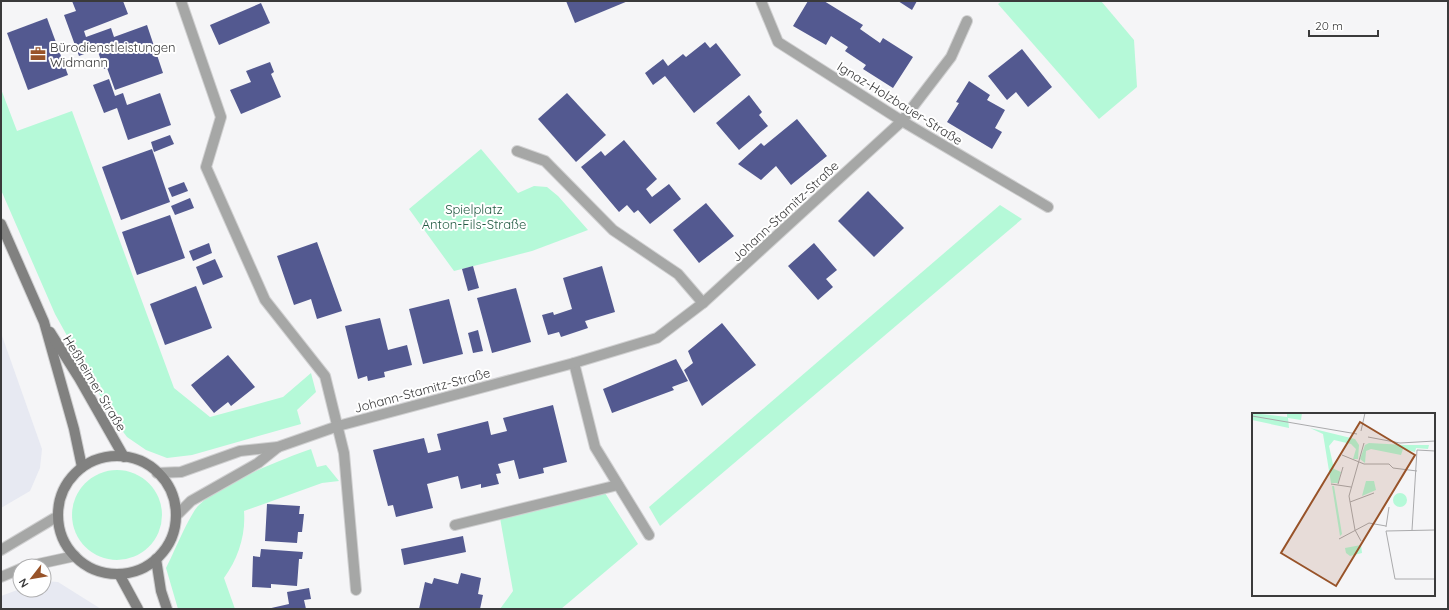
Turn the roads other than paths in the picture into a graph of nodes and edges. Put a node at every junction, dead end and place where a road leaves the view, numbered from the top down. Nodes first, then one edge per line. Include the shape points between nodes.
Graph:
1 (181, 1) edge
2 (761, 1) edge
3 (967, 20) dead end
4 (902, 121) junction
5 (517, 151) dead end
6 (1048, 207) dead end
7 (1, 224) edge
8 (703, 303) junction
9 (44, 322) junction
10 (574, 363) junction
11 (338, 426) junction
12 (278, 448) junction
13 (124, 457) junction
14 (82, 467) junction
15 (157, 472) junction
16 (618, 485) junction
17 (58, 516) junction
18 (176, 516) junction
19 (455, 524) dead end
20 (649, 535) dead end
21 (1, 550) edge
22 (75, 556) junction
23 (156, 559) junction
24 (52, 561) edge
25 (12, 572) edge
26 (119, 574) junction
27 (1, 576) edge
28 (356, 590) dead end
29 (138, 609) edge
30 (167, 609) edge

1 - 11 street via 221,117 206,167 265,300 325,376
2 - 4 street, Ignaz-Holzbauer-Straße via 778,42
3 - 4 street, Johann-Stamitz-Straße via 951,58
4 - 6 street, Ignaz-Holzbauer-Straße
4 - 8 street, Johann-Stamitz-Straße
5 - 8 street via 545,161 613,230 678,274
7 - 9 main road, Heßheimer Straße
8 - 10 street, Johann-Stamitz-Straße via 657,338
9 - 13 main road, Heßheimer Straße
9 - 14 main road, Heßheimer Straße
10 - 11 street, Johann-Stamitz-Straße
10 - 16 street via 595,447
11 - 12 street, Johann-Stamitz-Straße
11 - 28 street via 344,453
12 - 15 street, Johann-Stamitz-Straße via 240,451 181,472
12 - 18 street, Johann-Stamitz-Straße via 258,463 191,501
13 - 14 main road via 102,458
13 - 15 main road via 142,462
14 - 17 main road via 64,489
15 - 18 main road via 171,492
16 - 19 street
16 - 20 street
17 - 21 street
17 - 22 main road via 63,538
18 - 23 main road via 170,540
22 - 24 street
22 - 26 main road via 95,569
23 - 26 main road via 139,570
23 - 30 main road
25 - 27 street
26 - 29 main road

